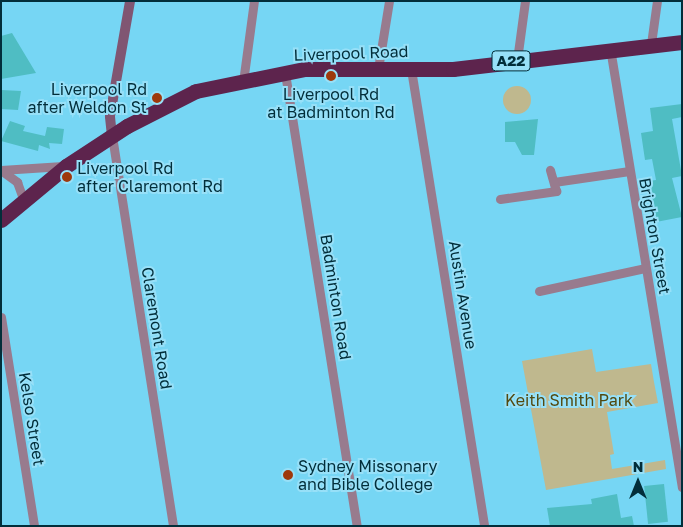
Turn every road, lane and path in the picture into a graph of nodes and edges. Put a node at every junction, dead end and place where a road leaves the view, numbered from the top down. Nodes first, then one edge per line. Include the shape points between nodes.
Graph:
1 (130, 1) edge
2 (254, 1) edge
3 (389, 1) edge
4 (525, 1) edge
5 (656, 1) edge
6 (682, 42) edge
7 (652, 44) junction
8 (610, 48) junction
9 (517, 60) junction
10 (378, 69) junction
11 (411, 69) junction
12 (285, 73) junction
13 (243, 82) junction
14 (112, 136) junction
15 (66, 166) junction
16 (1, 170) edge
17 (550, 170) dead end
18 (628, 171) junction
19 (554, 182) junction
20 (500, 199) dead end
21 (24, 201) junction
22 (1, 220) edge
23 (645, 268) junction
24 (539, 291) dead end
25 (1, 317) edge
26 (682, 487) edge
27 (34, 526) edge
28 (173, 526) edge
29 (357, 526) edge
30 (484, 526) edge

1 - 14 street via 110,116
2 - 13 street
3 - 10 street
4 - 9 street
5 - 7 street
6 - 7 highway, Liverpool Road / A22
7 - 8 highway, Liverpool Road / A22
8 - 9 highway, Liverpool Road / A22
8 - 18 street, Brighton Street
9 - 11 highway, Liverpool Road / A22
10 - 11 highway, Liverpool Road / A22
10 - 12 highway, Liverpool Road / A22
11 - 30 street, Austin Avenue
12 - 13 highway, Liverpool Road / A22
12 - 29 street, Badminton Road
13 - 14 highway, Liverpool Road / A22 via 181,96
14 - 15 highway, Liverpool Road / A22
14 - 28 street, Claremont Road
15 - 16 street
15 - 21 highway, Liverpool Road / A22
16 - 21 street via 17,182
17 - 19 street
18 - 19 street
18 - 23 street, Brighton Street
19 - 20 street via 556,191
21 - 22 highway, Liverpool Road / A22
23 - 24 street
23 - 26 street, Brighton Street
25 - 27 street, Kelso Street

